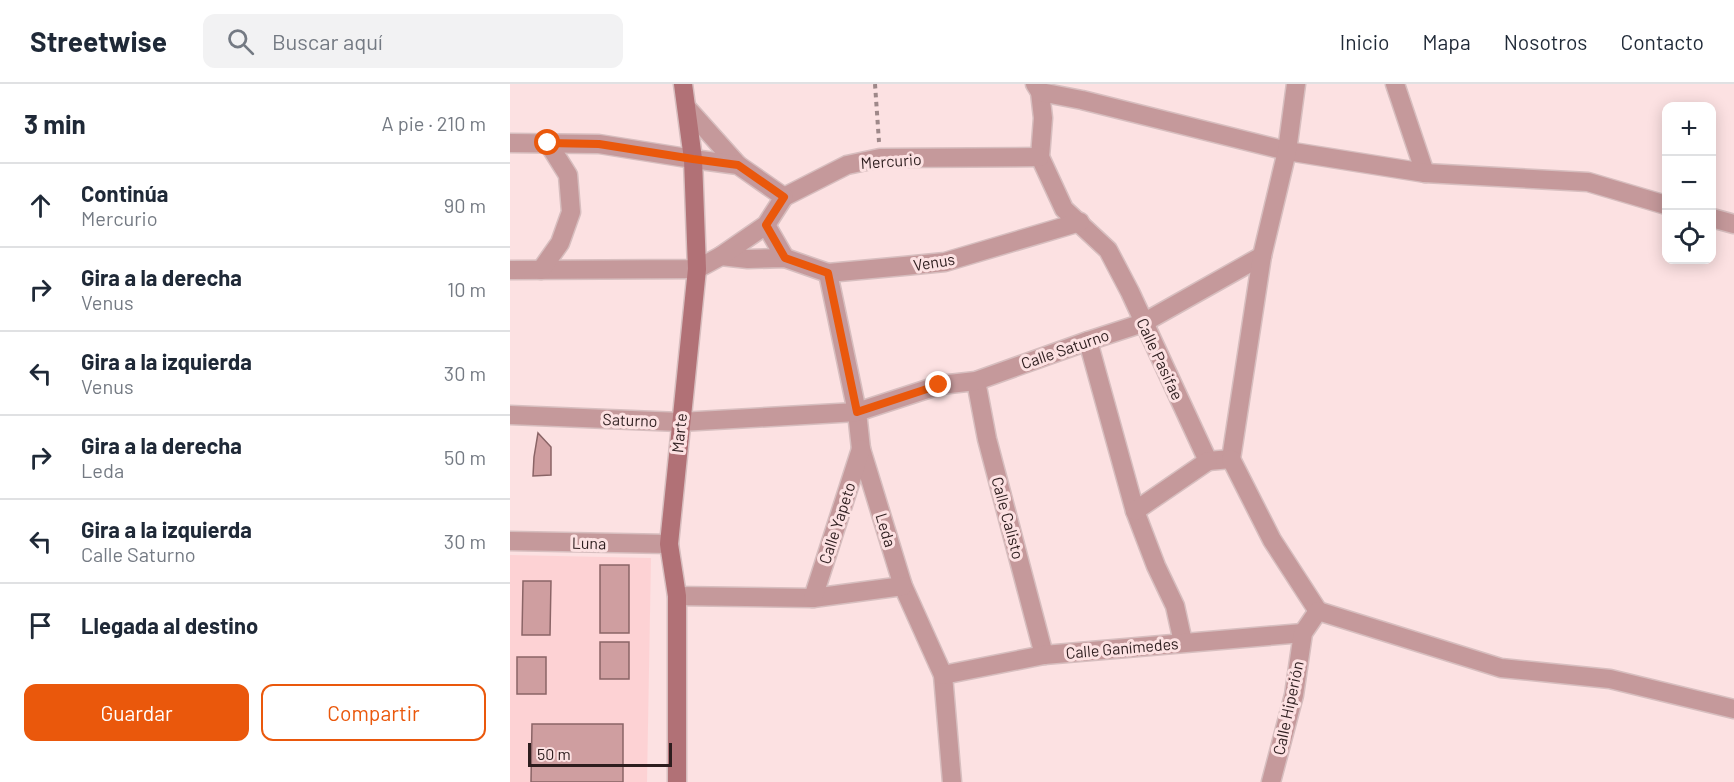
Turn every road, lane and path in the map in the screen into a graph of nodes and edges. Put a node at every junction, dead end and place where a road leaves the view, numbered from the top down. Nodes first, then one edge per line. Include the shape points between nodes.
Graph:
1 (683, 84) edge
2 (875, 84) edge
3 (1296, 84) edge
4 (1395, 84) edge
5 (1038, 88) edge
6 (687, 108) junction
7 (510, 143) edge
8 (548, 143) junction
9 (1287, 151) junction
10 (1040, 157) junction
11 (880, 158) junction
12 (693, 159) junction
13 (738, 165) junction
14 (1425, 173) junction
15 (784, 197) junction
16 (1662, 204) edge
17 (1716, 219) edge
18 (1080, 222) junction
19 (1734, 224) edge
20 (766, 225) junction
21 (722, 256) junction
22 (1262, 256) junction
23 (785, 258) junction
24 (697, 269) junction
25 (510, 270) edge
26 (541, 270) junction
27 (828, 273) junction
28 (1143, 323) junction
29 (1088, 341) junction
30 (976, 381) junction
31 (857, 412) junction
32 (510, 415) edge
33 (680, 422) junction
34 (861, 449) junction
35 (1231, 459) junction
36 (1208, 461) junction
37 (1135, 512) junction
38 (510, 541) edge
39 (669, 544) junction
40 (903, 586) junction
41 (676, 596) junction
42 (813, 598) junction
43 (1318, 611) junction
44 (1303, 633) junction
45 (1183, 642) junction
46 (1044, 655) junction
47 (943, 675) junction
48 (1734, 709) edge
49 (676, 782) edge
50 (952, 782) edge
51 (1271, 782) edge

1 - 6 street, Marte
2 - 11 path
3 - 9 street
4 - 14 street
5 - 9 street
5 - 10 street, Calle Pasifae via 1043,118
6 - 12 street, Marte
6 - 13 street
7 - 8 street
8 - 12 street via 599,144
8 - 26 street via 568,175 571,212 560,243
9 - 14 street
9 - 22 street
10 - 11 street, Mercurio
10 - 18 street, Calle Pasifae via 1064,209
11 - 15 street, Mercurio via 847,165
12 - 13 street
12 - 24 street, Marte
13 - 15 street
14 - 16 street via 1588,182
15 - 20 street
17 - 19 street
18 - 27 street, Venus via 945,262
18 - 28 street, Calle Pasifae via 1108,250
20 - 21 street
20 - 23 street
21 - 23 street, Venus
21 - 24 street
22 - 28 street, Calle Saturno
22 - 35 street
23 - 27 street, Venus
24 - 26 street
24 - 33 street, Marte
25 - 26 street
27 - 31 street, Leda
28 - 29 street, Calle Saturno
28 - 36 street, Calle Pasifae
29 - 30 street, Calle Saturno
29 - 37 street
30 - 31 street, Calle Saturno via 939,385
30 - 46 street, Calle Calisto via 987,439
31 - 33 street, Saturno
31 - 34 street, Leda
32 - 33 street, Saturno
33 - 39 street, Marte
34 - 40 street, Leda
34 - 42 street, Calle Yapeto
35 - 36 street
35 - 43 street via 1272,540
36 - 37 street
37 - 45 street via 1175,606
38 - 39 street, Luna
39 - 41 street, Marte
40 - 42 street
40 - 47 street, Leda
41 - 42 street
41 - 49 street, Marte
43 - 44 street
43 - 48 street via 1501,668 1610,679
44 - 45 street, Calle Ganímedes
44 - 51 street, Calle Hiperión via 1294,695
45 - 46 street, Calle Ganímedes
46 - 47 street, Calle Ganímedes
47 - 50 street, Leda

